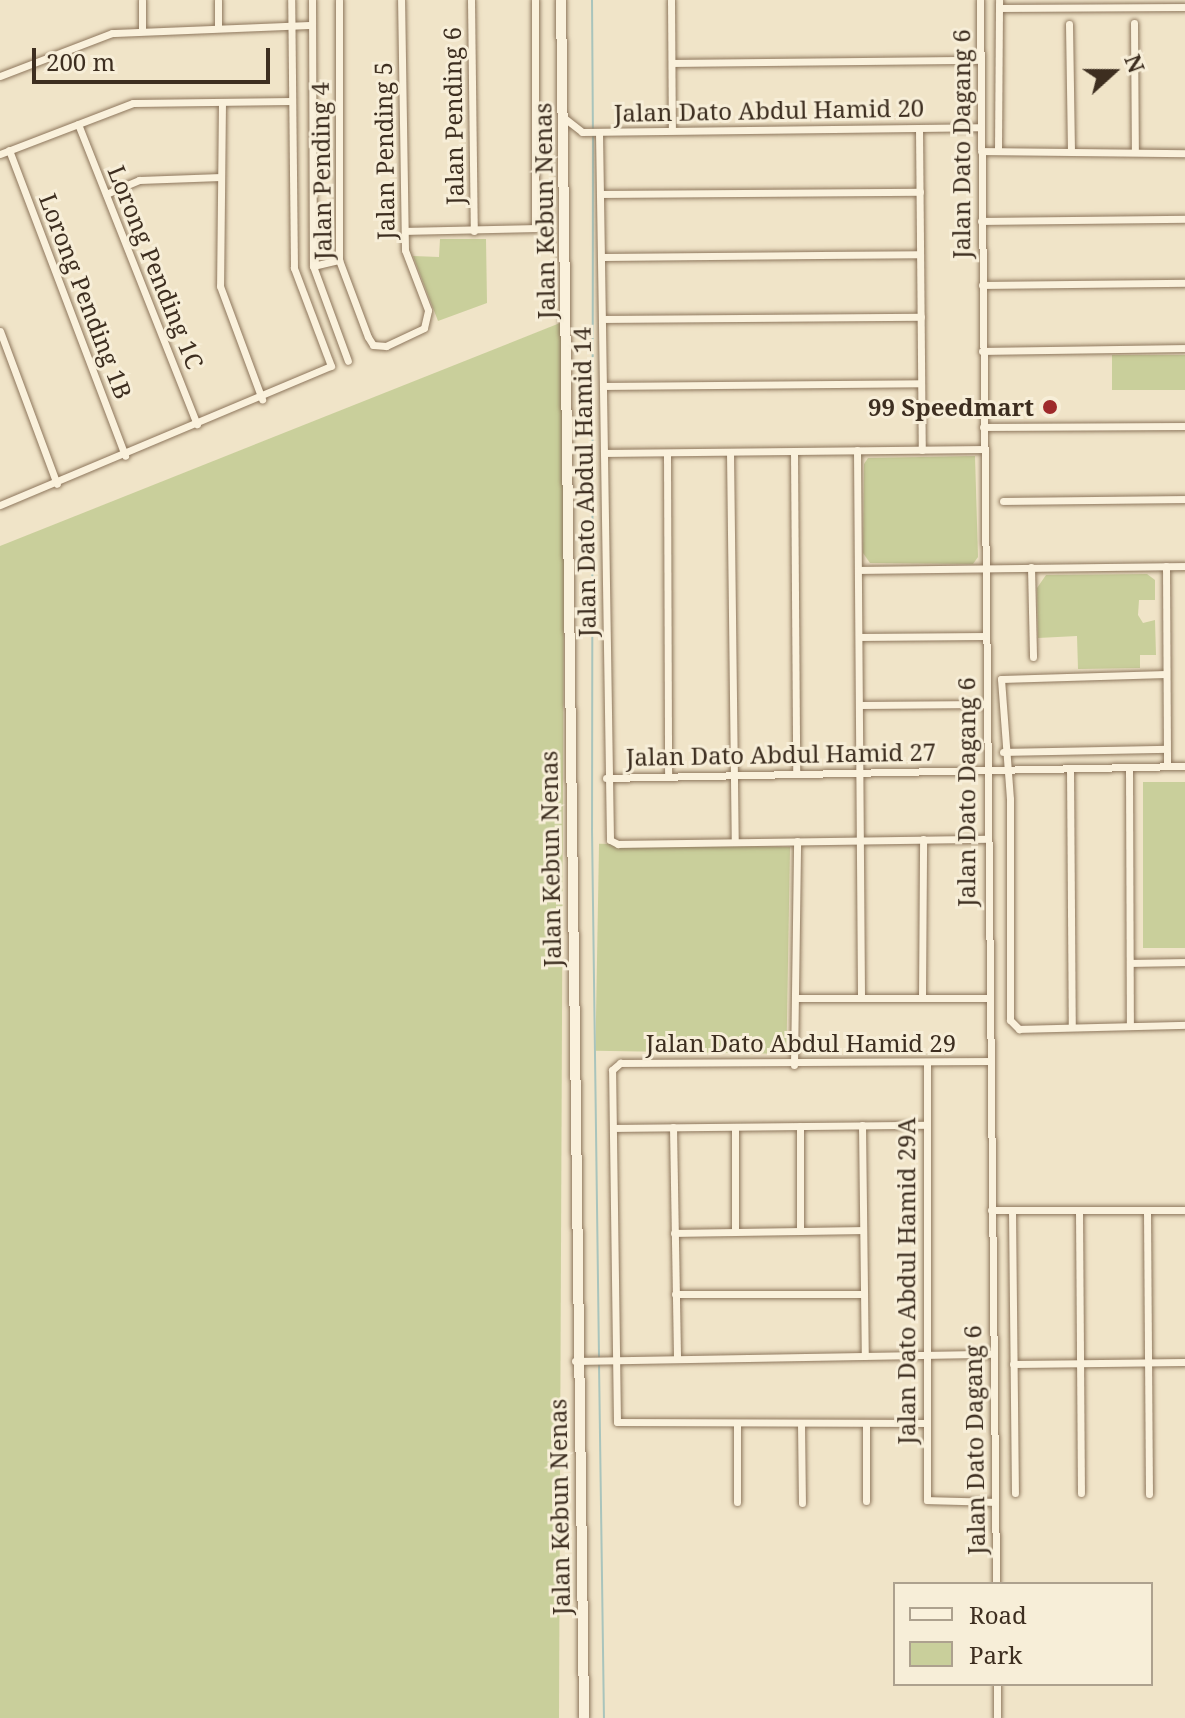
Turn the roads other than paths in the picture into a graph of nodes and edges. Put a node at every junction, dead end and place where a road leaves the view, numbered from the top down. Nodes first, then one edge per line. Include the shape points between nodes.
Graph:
1 (142, 0) edge
2 (218, 0) edge
3 (291, 0) edge
4 (312, 0) edge
5 (339, 0) edge
6 (401, 0) edge
7 (471, 0) edge
8 (535, 0) edge
9 (561, 0) edge
10 (671, 0) edge
11 (980, 0) edge
12 (999, 4) edge
13 (1185, 7) edge
14 (1134, 23) dead end
15 (1069, 24) dead end
16 (312, 25) junction
17 (292, 26) junction
18 (218, 27) junction
19 (142, 29) junction
20 (980, 60) junction
21 (672, 63) junction
22 (0, 76) edge
23 (291, 101) junction
24 (222, 102) junction
25 (563, 117) junction
26 (78, 124) junction
27 (980, 127) junction
28 (919, 128) junction
29 (672, 129) junction
30 (599, 132) junction
31 (9, 150) junction
32 (981, 151) junction
33 (998, 151) junction
34 (1071, 152) junction
35 (1135, 152) junction
36 (1185, 153) edge
37 (0, 154) edge
38 (221, 177) junction
39 (920, 192) junction
40 (106, 194) junction
41 (601, 194) junction
42 (1185, 219) edge
43 (981, 221) junction
44 (405, 231) junction
45 (474, 231) junction
46 (920, 254) junction
47 (602, 257) junction
48 (339, 260) junction
49 (313, 266) junction
50 (1185, 283) edge
51 (982, 285) junction
52 (921, 317) junction
53 (602, 319) junction
54 (0, 331) edge
55 (368, 337) joint
56 (1185, 348) edge
57 (982, 351) junction
58 (348, 361) dead end
59 (921, 383) junction
60 (603, 386) junction
61 (262, 399) junction
62 (197, 424) junction
63 (1185, 426) edge
64 (983, 427) junction
65 (983, 449) junction
66 (857, 450) junction
67 (922, 450) junction
68 (794, 451) junction
69 (730, 452) junction
70 (604, 453) junction
71 (667, 453) junction
72 (125, 456) junction
73 (57, 484) junction
74 (1185, 499) edge
75 (1003, 501) dead end
76 (0, 505) edge
77 (1166, 566) junction
78 (1185, 566) edge
79 (1031, 567) junction
80 (984, 568) junction
81 (858, 570) junction
82 (984, 636) junction
83 (859, 637) junction
84 (1033, 657) dead end
85 (1166, 674) junction
86 (985, 704) junction
87 (859, 705) junction
88 (1166, 749) junction
89 (1003, 752) junction
90 (1167, 766) junction
91 (1185, 766) edge
92 (1129, 767) junction
93 (1070, 768) junction
94 (1004, 769) junction
95 (985, 770) junction
96 (859, 773) junction
97 (796, 774) junction
98 (734, 775) junction
99 (668, 776) junction
100 (606, 778) junction
101 (923, 839) junction
102 (986, 839) junction
103 (859, 840) junction
104 (735, 841) junction
105 (797, 841) junction
106 (1185, 962) edge
107 (1130, 963) junction
108 (795, 998) junction
109 (861, 998) junction
110 (922, 998) junction
111 (987, 998) junction
112 (1130, 1025) junction
113 (1185, 1025) edge
114 (1072, 1026) junction
115 (988, 1061) junction
116 (927, 1063) junction
117 (794, 1065) junction
118 (862, 1125) junction
119 (925, 1125) junction
120 (800, 1126) junction
121 (673, 1127) junction
122 (735, 1127) junction
123 (613, 1128) junction
124 (991, 1210) junction
125 (1012, 1210) junction
126 (1079, 1210) junction
127 (1147, 1210) junction
128 (1185, 1210) edge
129 (863, 1230) junction
130 (735, 1231) junction
131 (800, 1231) junction
132 (674, 1233) junction
133 (675, 1294) junction
134 (864, 1294) junction
135 (993, 1354) junction
136 (926, 1355) junction
137 (865, 1356) junction
138 (677, 1359) junction
139 (575, 1361) junction
140 (615, 1361) junction
141 (1185, 1362) edge
142 (1082, 1363) junction
143 (1148, 1363) junction
144 (1013, 1364) junction
145 (737, 1423) junction
146 (801, 1423) junction
147 (866, 1423) junction
148 (927, 1423) junction
149 (1015, 1493) dead end
150 (1081, 1493) dead end
151 (1149, 1494) dead end
152 (866, 1501) dead end
153 (737, 1502) dead end
154 (995, 1502) junction
155 (802, 1503) dead end
156 (996, 1582) edge
157 (997, 1686) edge
158 (584, 1718) edge
159 (997, 1718) edge

1 - 19 street
2 - 18 street
3 - 17 street
4 - 16 street
5 - 48 street, Jalan Pending 4
6 - 44 street, Jalan Pending 5
7 - 45 street, Jalan Pending 6
8 - 45 street via 538,224 531,230
9 - 25 street, Jalan Kebun Nenas
10 - 21 street
11 - 20 street, Jalan Dato Dagang 6
12 - 13 street
12 - 33 street
14 - 35 street
15 - 34 street
16 - 17 street
16 - 49 street
17 - 18 street
17 - 23 street
18 - 19 street
19 - 22 street via 112,33
20 - 21 street
20 - 27 street, Jalan Dato Dagang 6
21 - 29 street
23 - 24 street
23 - 61 street via 294,268 331,361 328,370
24 - 26 street via 133,103
24 - 38 street
25 - 30 street, Jalan Dato Abdul Hamid 20 via 576,130
25 - 139 street, Jalan Kebun Nenas
26 - 31 street
26 - 40 street, Lorong Pending 1C
27 - 28 street, Jalan Dato Abdul Hamid 20
27 - 32 street, Jalan Dato Dagang 6
28 - 29 street, Jalan Dato Abdul Hamid 20
28 - 39 street
29 - 30 street, Jalan Dato Abdul Hamid 20
30 - 41 street, Jalan Dato Abdul Hamid 14
31 - 37 street
31 - 72 street, Lorong Pending 1B
32 - 33 street
32 - 43 street, Jalan Dato Dagang 6
33 - 34 street
34 - 35 street
35 - 36 street
38 - 40 street via 139,180
38 - 61 street via 220,286
39 - 41 street
39 - 46 street
40 - 62 street, Lorong Pending 1C
41 - 47 street, Jalan Dato Abdul Hamid 14
42 - 43 street
43 - 51 street, Jalan Dato Dagang 6
44 - 45 street
44 - 55 street, Jalan Pending 5 via 405,250 427,304 428,320 424,328 386,346 373,345
46 - 47 street
46 - 52 street
47 - 53 street, Jalan Dato Abdul Hamid 14
48 - 49 street
48 - 55 street, Jalan Pending 4
49 - 58 street
50 - 51 street
51 - 57 street, Jalan Dato Dagang 6
52 - 53 street
52 - 59 street
53 - 60 street, Jalan Dato Abdul Hamid 14
54 - 73 street
56 - 57 street
57 - 64 street, Jalan Dato Dagang 6
59 - 60 street
59 - 67 street
60 - 70 street, Jalan Dato Abdul Hamid 14
61 - 62 street
62 - 72 street
63 - 64 street
64 - 65 street, Jalan Dato Dagang 6
65 - 67 street
65 - 80 street, Jalan Dato Dagang 6
66 - 67 street
66 - 68 street
66 - 81 street
68 - 69 street
68 - 97 street
69 - 71 street
69 - 98 street
70 - 71 street
70 - 100 street, Jalan Dato Abdul Hamid 14
71 - 99 street
72 - 73 street
73 - 76 street
74 - 75 street
77 - 78 street
77 - 79 street
77 - 85 street
79 - 80 street
79 - 84 street
80 - 81 street
80 - 82 street, Jalan Dato Dagang 6
81 - 83 street
82 - 83 street
82 - 86 street, Jalan Dato Dagang 6
83 - 87 street
85 - 88 street
85 - 89 street via 1001,679
86 - 87 street
86 - 95 street, Jalan Dato Dagang 6
87 - 96 street
88 - 89 street
88 - 90 street
89 - 94 street
90 - 91 street, Jalan Dato Abdul Hamid 27
90 - 92 street, Jalan Dato Abdul Hamid 27
92 - 93 street, Jalan Dato Abdul Hamid 27
92 - 107 street
93 - 94 street, Jalan Dato Abdul Hamid 27
93 - 114 street
94 - 95 street, Jalan Dato Abdul Hamid 27
94 - 114 street via 1010,799 1010,1020 1019,1029
95 - 96 street, Jalan Dato Abdul Hamid 27
95 - 102 street, Jalan Dato Dagang 6
96 - 97 street, Jalan Dato Abdul Hamid 27
96 - 103 street
97 - 98 street, Jalan Dato Abdul Hamid 27
98 - 99 street, Jalan Dato Abdul Hamid 27
98 - 104 street
99 - 100 street, Jalan Dato Abdul Hamid 27
100 - 104 street, Jalan Dato Abdul Hamid 14 via 608,832 618,844
101 - 102 street
101 - 103 street
101 - 110 street
102 - 111 street, Jalan Dato Dagang 6
103 - 105 street
103 - 109 street
104 - 105 street
105 - 108 street
106 - 107 street
107 - 112 street
108 - 109 street
108 - 117 street
109 - 110 street
110 - 111 street
111 - 115 street, Jalan Dato Dagang 6
112 - 113 street
112 - 114 street
115 - 116 street, Jalan Dato Abdul Hamid 29
115 - 124 street, Jalan Dato Dagang 6
116 - 117 street, Jalan Dato Abdul Hamid 29
116 - 119 street, Jalan Dato Abdul Hamid 29A
117 - 123 street, Jalan Dato Abdul Hamid 29 via 615,1065
118 - 119 street
118 - 120 street
118 - 129 street
119 - 136 street, Jalan Dato Abdul Hamid 29A
120 - 122 street
120 - 131 street
121 - 122 street
121 - 123 street
121 - 132 street
122 - 130 street
123 - 140 street
124 - 125 street
124 - 135 street, Jalan Dato Dagang 6
125 - 126 street
125 - 144 street
126 - 127 street
126 - 142 street
127 - 128 street
127 - 143 street
129 - 131 street
129 - 134 street
130 - 131 street
130 - 132 street
132 - 133 street
133 - 134 street
133 - 138 street
134 - 137 street
135 - 136 street
135 - 154 street, Jalan Dato Dagang 6
136 - 137 street
136 - 148 street, Jalan Dato Abdul Hamid 29A
137 - 138 street
138 - 140 street
139 - 140 street
139 - 158 street, Jalan Kebun Nenas
140 - 145 street via 617,1422
141 - 143 street
142 - 143 street
142 - 144 street
142 - 150 street
143 - 151 street
144 - 149 street
145 - 146 street
145 - 153 street
146 - 147 street
146 - 155 street
147 - 148 street
147 - 152 street
148 - 154 street, Jalan Dato Abdul Hamid 29A via 927,1500
154 - 156 street, Jalan Dato Dagang 6
157 - 159 street

